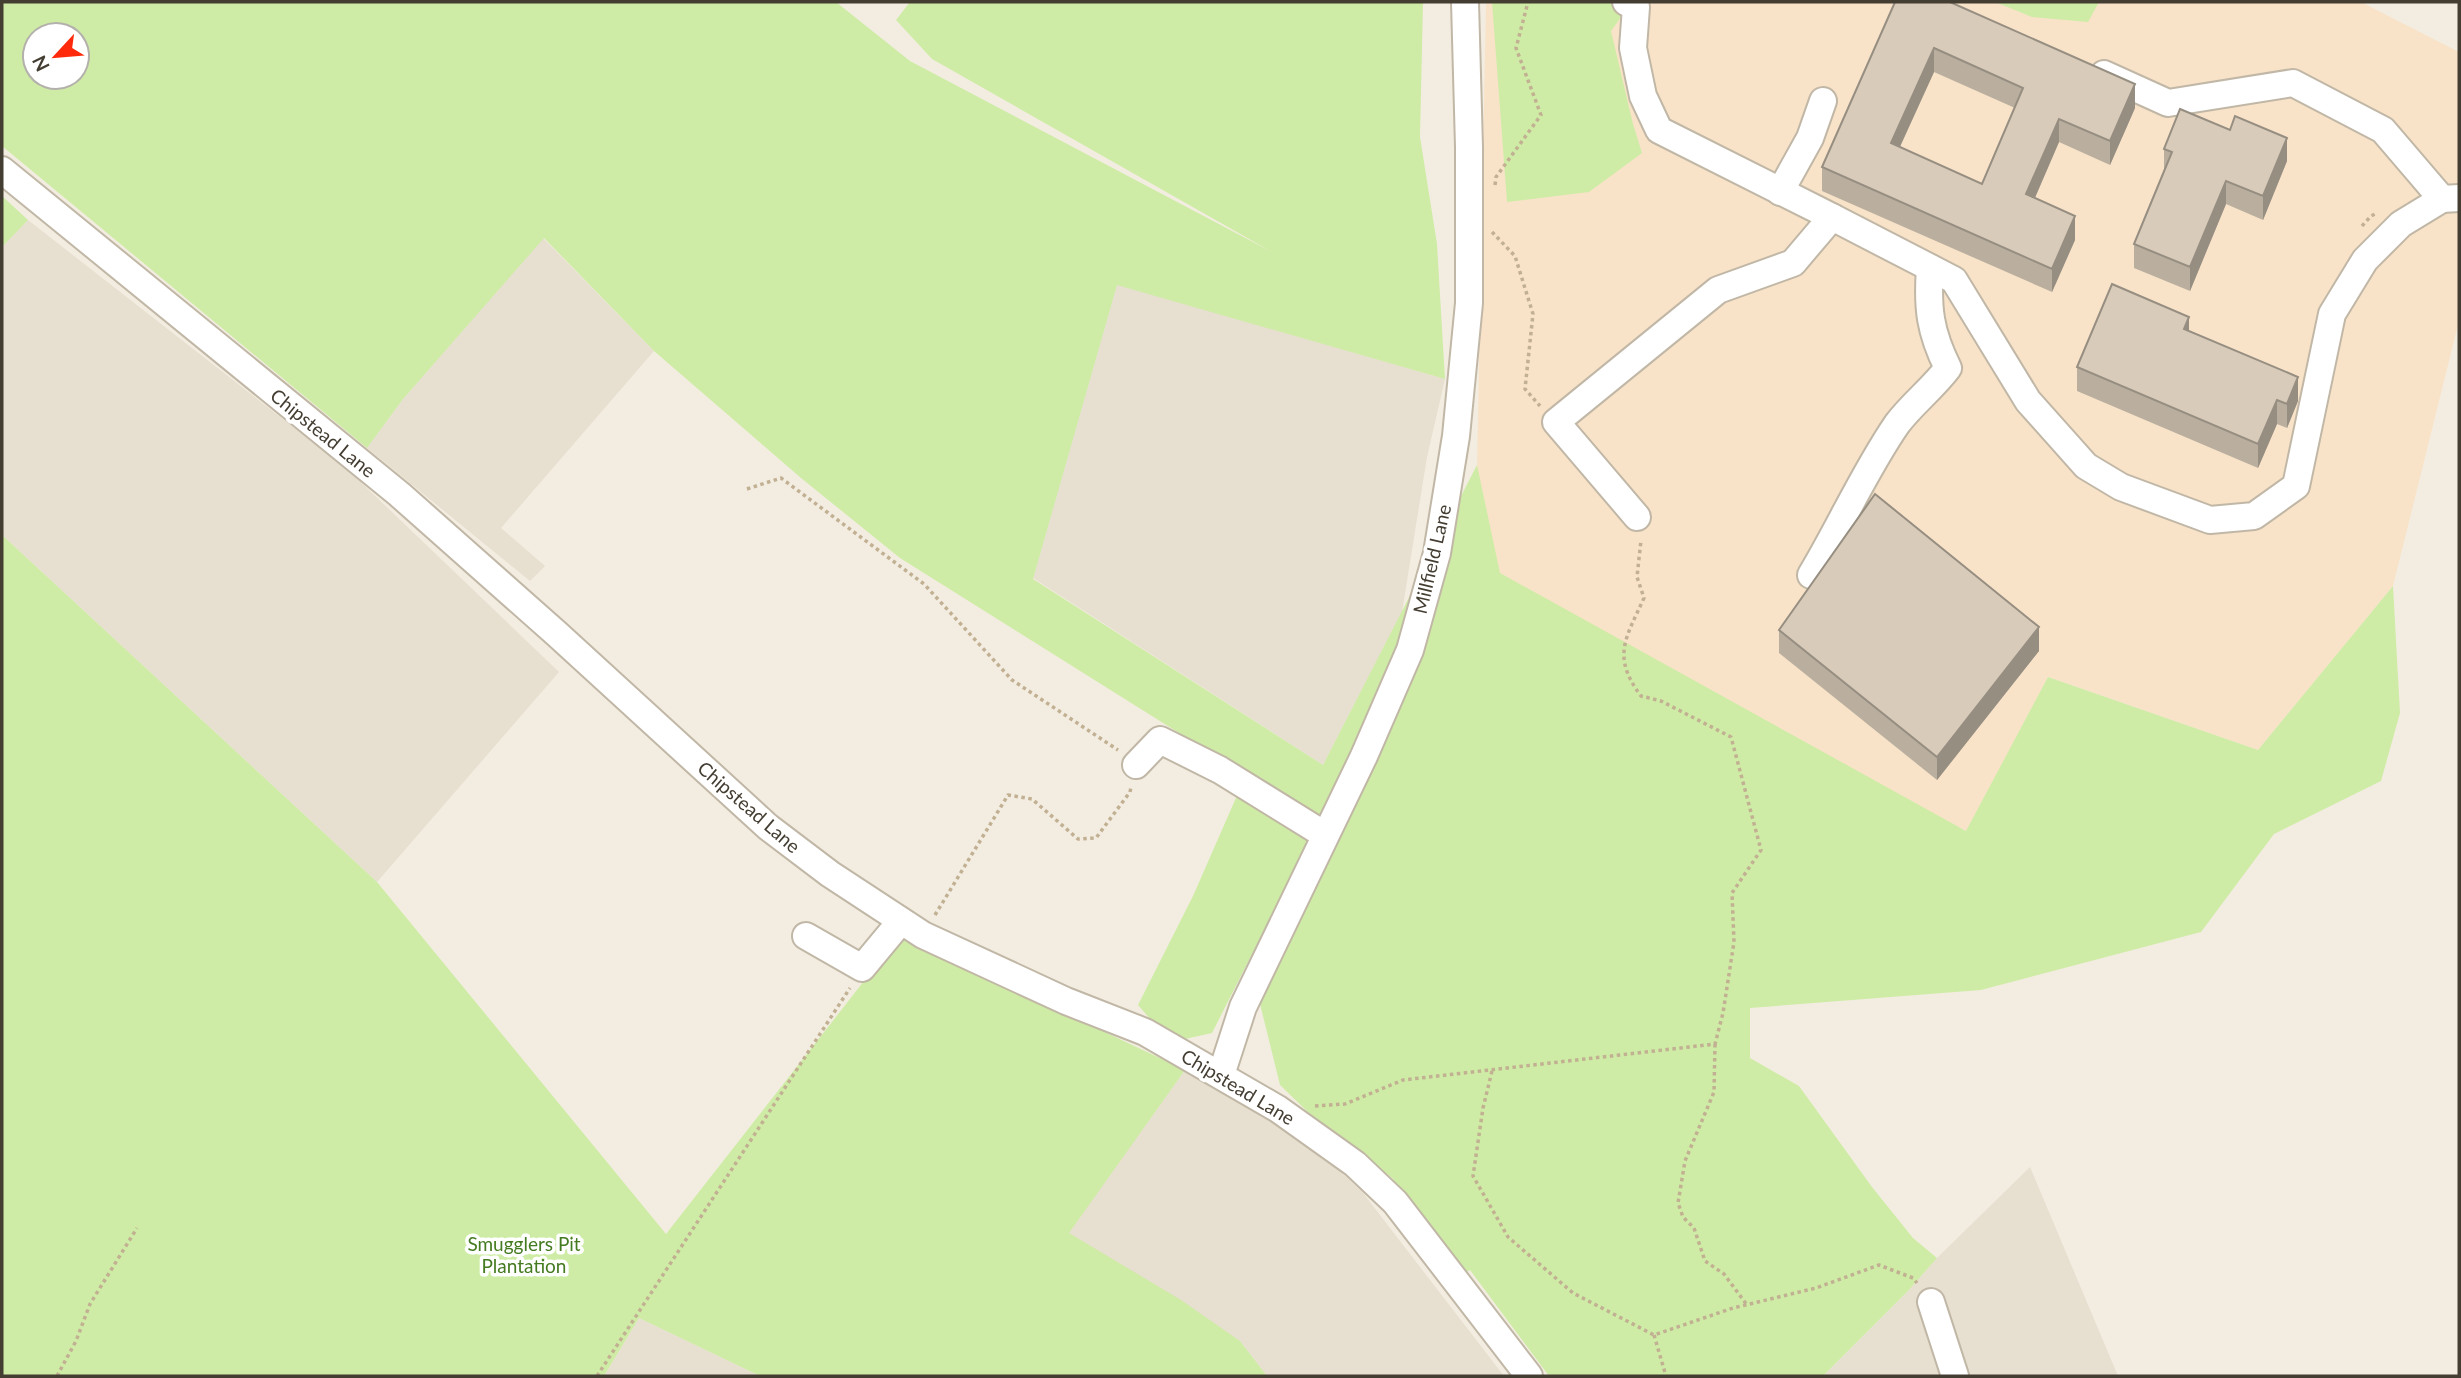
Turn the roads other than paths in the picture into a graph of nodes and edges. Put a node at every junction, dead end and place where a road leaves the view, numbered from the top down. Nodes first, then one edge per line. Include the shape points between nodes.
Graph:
1 (1465, 2) edge
2 (1634, 4) edge
3 (2081, 64) edge
4 (1823, 101) dead end
5 (2, 170) edge
6 (1780, 191) junction
7 (2451, 199) edge
8 (1832, 217) junction
9 (1930, 268) junction
10 (1637, 517) road end
11 (1811, 575) dead end
12 (1136, 765) road end
13 (1325, 835) junction
14 (912, 928) junction
15 (806, 936) dead end
16 (1221, 1075) junction
17 (1931, 1302) road end
18 (1529, 1376) edge
19 (1955, 1376) edge

1 - 13 street, Millfield Lane via 1469,303 1456,436 1437,553 1410,650
2 - 6 street via 1633,48 1643,96 1659,130
3 - 7 street via 2168,103 2293,83 2383,130
4 - 6 street via 1810,138
5 - 14 street, Chipstead Lane via 398,495 768,827
6 - 8 street
7 - 9 street via 2401,224 2365,260 2332,314 2296,486 2254,516 2210,520 2121,487 2086,466 2028,401 1954,280
8 - 9 street
8 - 10 street via 1793,263 1718,289 1556,422
9 - 11 street via 1930,317 1948,368 1899,421
12 - 13 street via 1160,740 1220,770
13 - 16 street, Millfield Lane via 1243,1007
14 - 15 street via 862,968
14 - 16 street, Chipstead Lane via 1066,1001 1145,1032
16 - 18 street, Chipstead Lane via 1355,1164 1395,1202
17 - 19 street

